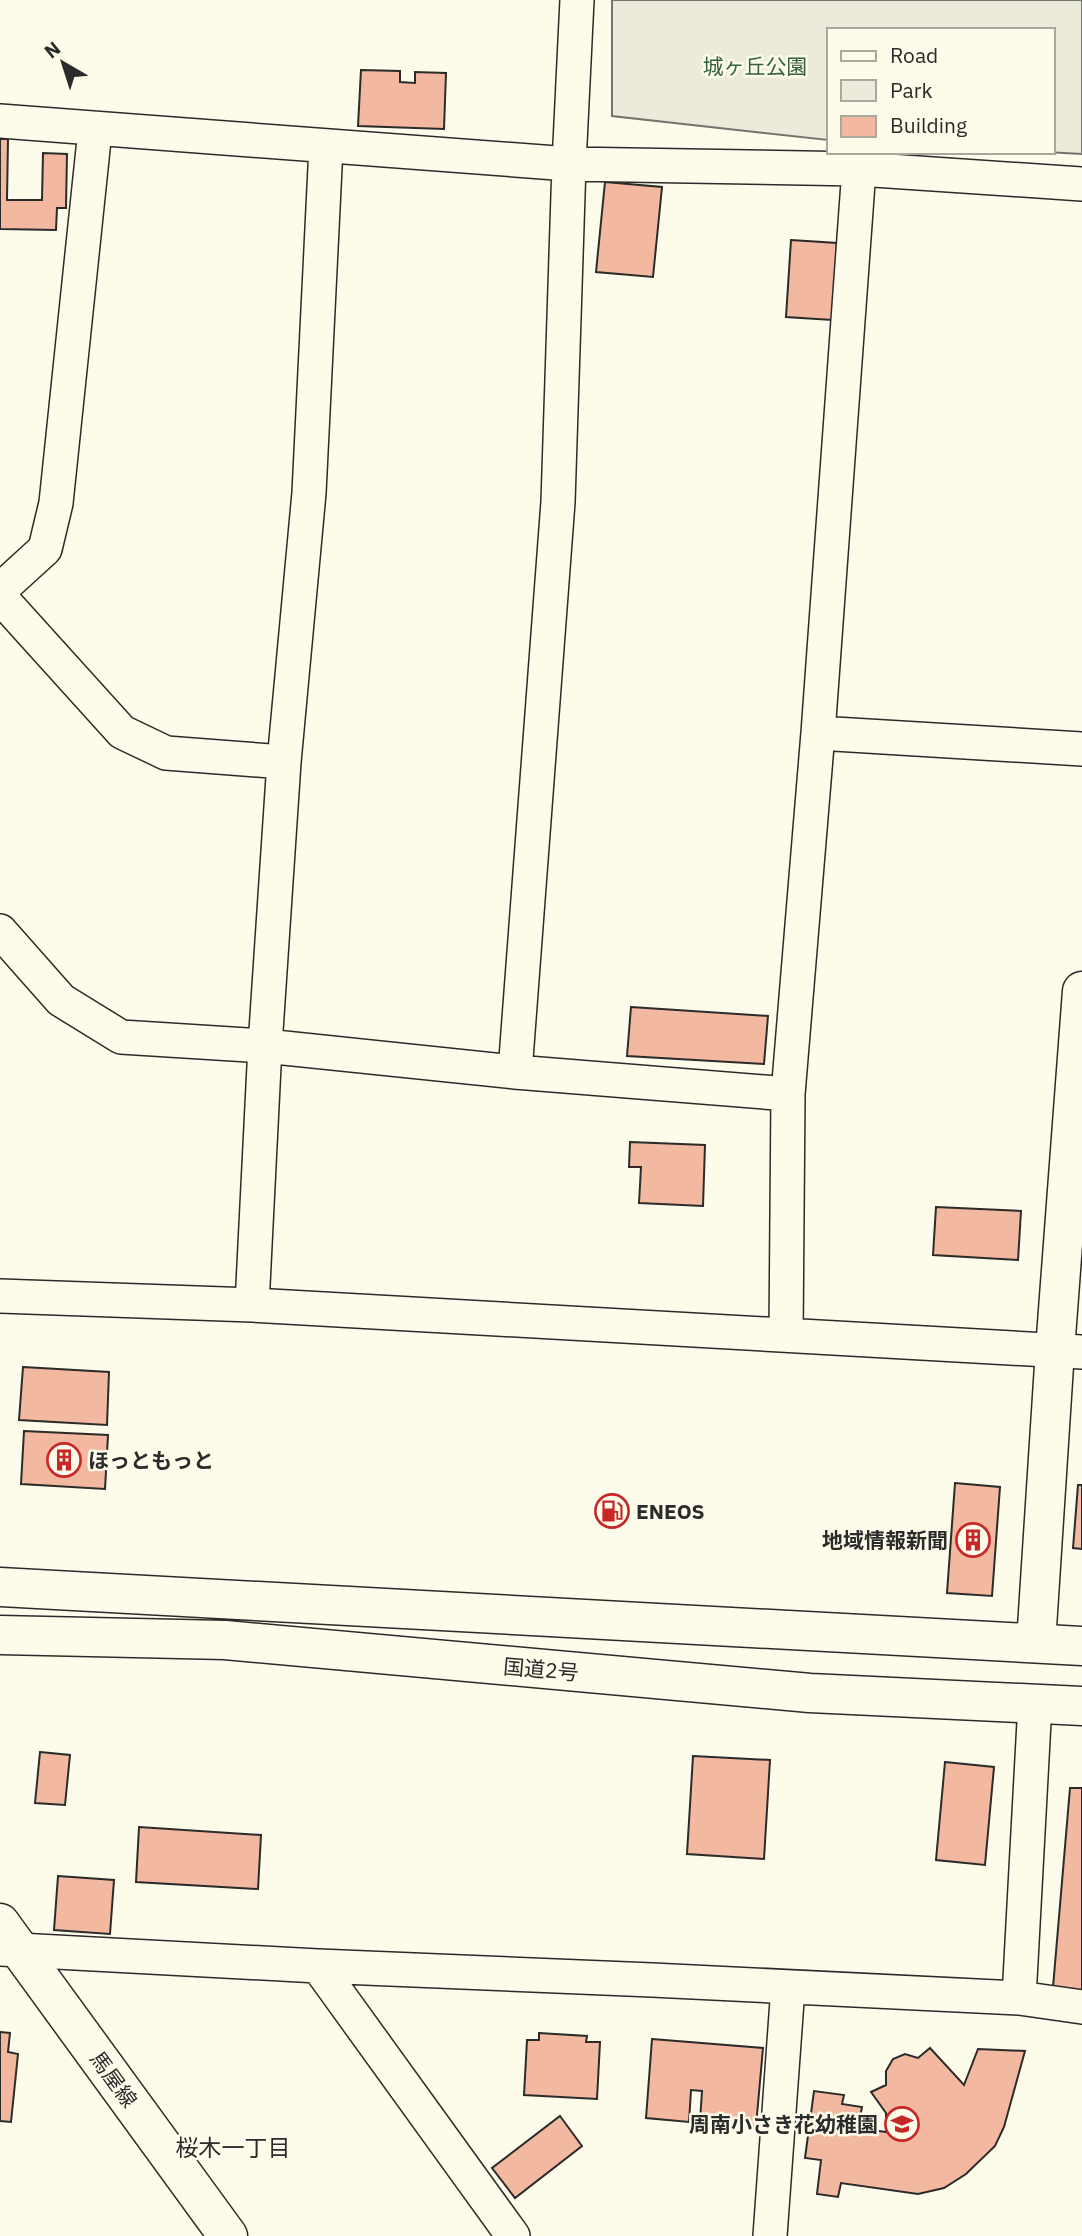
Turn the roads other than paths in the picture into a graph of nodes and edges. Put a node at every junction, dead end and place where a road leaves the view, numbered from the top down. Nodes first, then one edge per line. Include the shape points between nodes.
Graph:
1 (577, 0) edge
2 (0, 121) edge
3 (95, 130) junction
4 (326, 147) junction
5 (569, 164) junction
6 (859, 169) junction
7 (1082, 184) edge
8 (0, 590) edge
9 (0, 597) edge
10 (818, 733) junction
11 (1082, 749) edge
12 (284, 762) junction
13 (0, 931) edge
14 (1082, 991) edge
15 (265, 1046) junction
16 (515, 1072) junction
17 (788, 1094) junction
18 (0, 1296) edge
19 (252, 1305) junction
20 (786, 1335) junction
21 (1069, 1351) edge
22 (0, 1587) edge
23 (0, 1635) edge
24 (1036, 1643) junction
25 (1082, 1646) edge
26 (1035, 1703) junction
27 (1082, 1706) edge
28 (7, 1940) edge
29 (318, 1966) junction
30 (788, 1987) junction
31 (1019, 1998) junction
32 (1082, 2007) edge
33 (228, 2236) edge
34 (513, 2236) edge
35 (770, 2236) edge

1 - 5 street
2 - 3 street
3 - 4 street
3 - 8 street via 57,503 45,549
4 - 5 street
4 - 12 street via 309,493
5 - 6 street
5 - 16 street via 558,502
6 - 7 street
6 - 10 street
9 - 12 street via 122,732 166,753
10 - 11 street
10 - 17 street
12 - 15 street
13 - 15 street via 61,1000 121,1037
14 - 21 main road
15 - 16 street
15 - 19 street
16 - 17 street
17 - 20 street
18 - 19 street
19 - 20 street
20 - 21 street
21 - 24 main road
22 - 24 main road
23 - 26 main road, 国道2号 via 225,1640 810,1693
24 - 25 main road
26 - 27 main road, 国道2号
26 - 31 street
28 - 29 street
28 - 33 main road, 馬屋線
29 - 30 street
29 - 34 street
30 - 31 street
30 - 35 street
31 - 32 street

